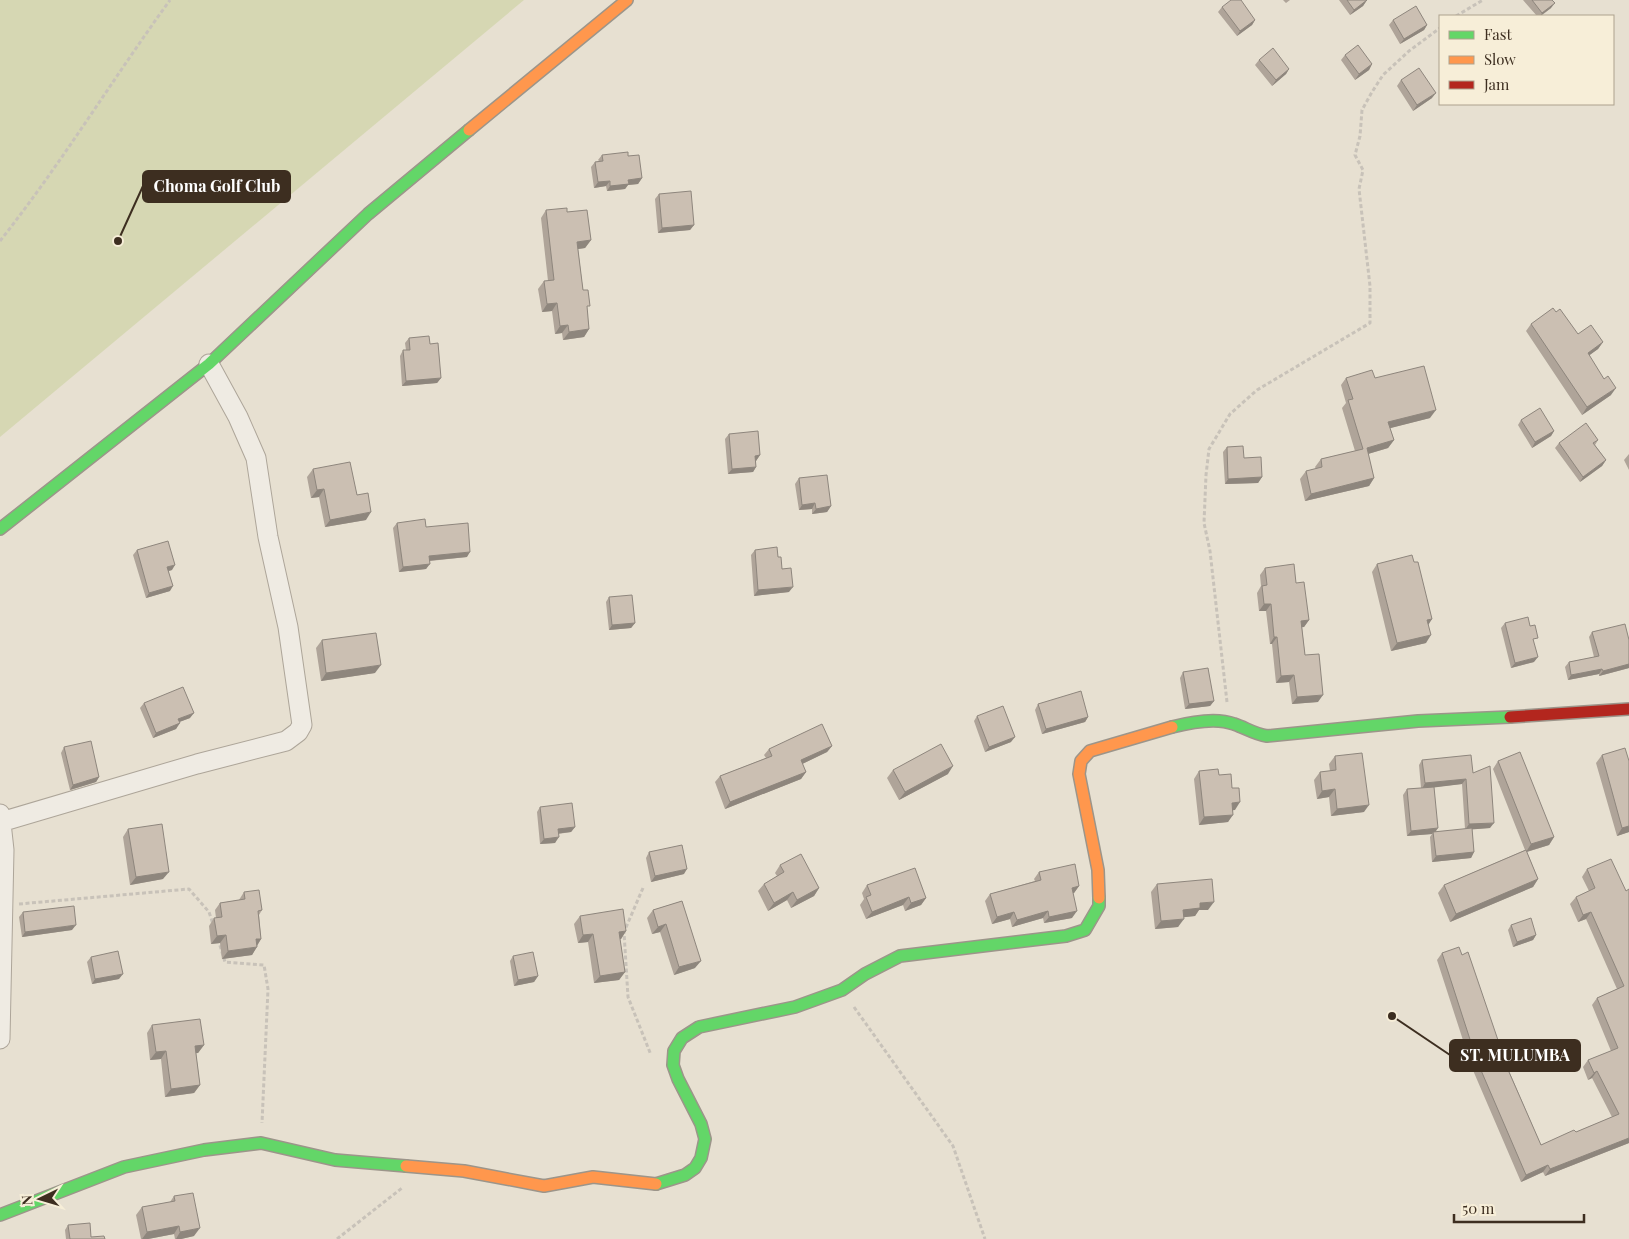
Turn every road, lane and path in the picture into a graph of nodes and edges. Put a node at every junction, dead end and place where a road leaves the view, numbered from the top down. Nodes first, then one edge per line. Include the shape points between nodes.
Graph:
1 (170, 0) edge
2 (626, 0) edge
3 (1483, 0) edge
4 (1458, 15) edge
5 (1439, 29) edge
6 (0, 241) edge
7 (209, 364) junction
8 (0, 530) edge
9 (1629, 709) edge
10 (1230, 722) junction
11 (0, 814) edge
12 (1, 822) edge
13 (643, 888) dead end
14 (3, 906) junction
15 (214, 928) edge
16 (217, 936) edge
17 (842, 990) junction
18 (0, 1039) edge
19 (652, 1057) dead end
20 (261, 1143) junction
21 (404, 1187) dead end
22 (0, 1215) edge
23 (337, 1239) edge
24 (985, 1239) edge

1 - 6 path via 38,194
2 - 7 street via 368,214
3 - 4 path
5 - 10 path via 1383,75 1362,110 1354,156 1363,170 1360,189 1370,286 1370,323 1257,390 1230,414 1209,450 1204,523
7 - 8 street
7 - 12 street via 238,416 256,458 268,537 288,627 302,725 286,741
9 - 10 street via 1418,721 1267,736 1253,735
10 - 17 street via 1192,724 1148,734 1084,756 1079,764 1079,774 1098,870 1099,906 1085,930 1066,936 900,956
11 - 12 street
12 - 14 street
13 - 19 path via 624,932 628,998
14 - 15 path via 189,889 209,912
14 - 18 street
16 - 20 path via 224,962 264,965 268,989
17 - 20 street via 795,1007 688,1032 678,1044 673,1071 700,1121 705,1141 699,1163 692,1172 660,1184 594,1177 544,1186 464,1171 335,1160
17 - 24 path via 953,1146
20 - 22 street via 212,1149 124,1167
21 - 23 path

